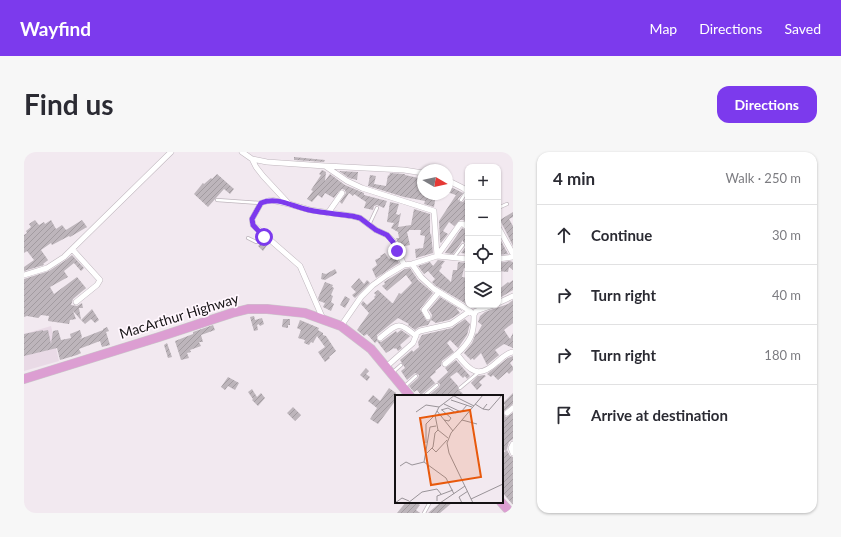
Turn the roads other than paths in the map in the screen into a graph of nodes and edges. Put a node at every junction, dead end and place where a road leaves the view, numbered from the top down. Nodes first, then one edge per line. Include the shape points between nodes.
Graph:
1 (170, 152) edge
2 (242, 152) edge
3 (252, 159) junction
4 (325, 166) junction
5 (417, 172) edge
6 (453, 183) edge
7 (465, 190) edge
8 (342, 193) dead end
9 (465, 195) edge
10 (216, 200) dead end
11 (461, 200) dead end
12 (261, 203) junction
13 (289, 204) junction
14 (507, 204) dead end
15 (501, 207) edge
16 (378, 208) dead end
17 (328, 213) junction
18 (369, 226) junction
19 (465, 226) edge
20 (501, 233) edge
21 (264, 237) junction
22 (248, 238) dead end
23 (463, 245) dead end
24 (72, 249) junction
25 (513, 255) edge
26 (437, 256) junction
27 (454, 257) junction
28 (501, 258) edge
29 (465, 259) edge
30 (412, 264) junction
31 (404, 265) junction
32 (24, 275) edge
33 (439, 292) junction
34 (513, 296) edge
35 (76, 302) dead end
36 (501, 302) edge
37 (476, 308) edge
38 (485, 308) edge
39 (473, 312) junction
40 (428, 316) dead end
41 (323, 319) junction
42 (341, 326) junction
43 (416, 336) junction
44 (380, 338) dead end
45 (513, 352) edge
46 (457, 354) junction
47 (446, 364) dead end
48 (401, 365) dead end
49 (388, 370) junction
50 (479, 371) junction
51 (416, 376) dead end
52 (24, 379) edge
53 (436, 385) dead end
54 (403, 387) junction
55 (460, 388) dead end
56 (409, 395) edge
57 (425, 395) edge
58 (513, 408) edge
59 (507, 413) dead end
60 (513, 444) edge
61 (513, 453) edge
62 (429, 503) edge
63 (502, 503) edge
64 (424, 513) edge
65 (511, 513) edge

1 - 24 street
2 - 3 street
3 - 4 street
3 - 13 street via 263,176
4 - 5 street
4 - 26 street via 362,188 434,211
6 - 7 street
8 - 17 street
9 - 11 lane
10 - 12 lane
12 - 13 street via 271,200
12 - 21 street via 252,222
13 - 17 street
14 - 15 lane
16 - 18 lane
17 - 18 street via 360,218
18 - 31 street via 387,235
19 - 26 street via 460,224
20 - 25 street
21 - 22 lane via 256,242
21 - 41 street via 300,266
23 - 27 lane
24 - 32 street via 55,264
24 - 35 street via 100,280
25 - 28 street
26 - 27 street
26 - 30 street
27 - 29 street
30 - 31 street
30 - 33 street via 421,277
31 - 42 street via 365,293
33 - 39 street
33 - 40 street via 424,310
34 - 36 street
37 - 39 street
38 - 39 street
39 - 43 street via 451,324 420,331
39 - 46 street via 474,328 471,338
41 - 42 highway, MacArthur Highway
41 - 52 highway, MacArthur Highway via 305,313 248,309
42 - 49 highway, MacArthur Highway via 371,349
43 - 44 street via 400,325
43 - 49 street
45 - 50 street via 491,368
46 - 47 street
46 - 50 street via 467,368
48 - 49 lane
49 - 54 highway, MacArthur Highway
50 - 55 lane
51 - 54 lane
53 - 57 lane
54 - 56 highway, MacArthur Highway
58 - 59 street
60 - 61 street
62 - 64 lane
63 - 65 highway

